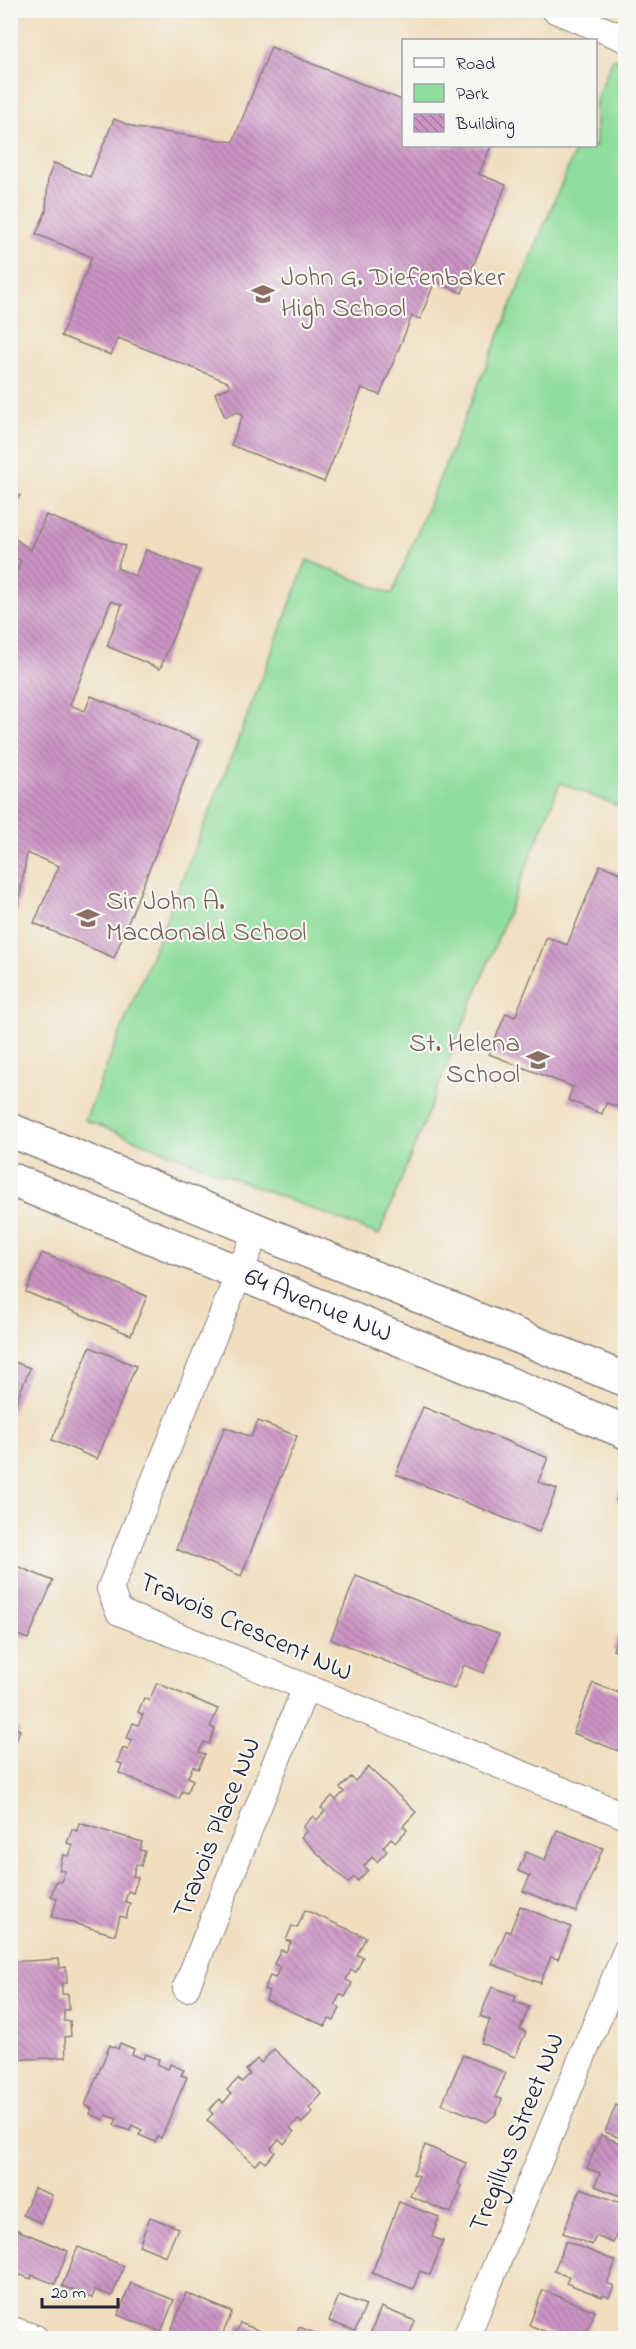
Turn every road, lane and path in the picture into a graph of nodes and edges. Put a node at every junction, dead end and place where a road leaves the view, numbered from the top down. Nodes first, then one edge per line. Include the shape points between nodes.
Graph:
1 (555, 10) edge
2 (626, 39) edge
3 (10, 1130) edge
4 (10, 1179) edge
5 (257, 1230) junction
6 (240, 1273) junction
7 (626, 1380) edge
8 (626, 1432) edge
9 (306, 1689) junction
10 (626, 1816) edge
11 (626, 1951) edge
12 (186, 1988) dead end
13 (10, 2329) edge
14 (35, 2338) edge
15 (466, 2338) edge

1 - 2 street
3 - 5 main road, 64 Avenue NW
4 - 6 main road, 64 Avenue NW
5 - 6 street, Travois Crescent NW
5 - 7 main road, 64 Avenue NW
6 - 8 main road, 64 Avenue NW
6 - 9 street, Travois Crescent NW via 110,1589 119,1612
9 - 10 street, Travois Crescent NW
9 - 12 street, Travois Place NW
11 - 15 street, Tregillus Street NW
13 - 14 street

